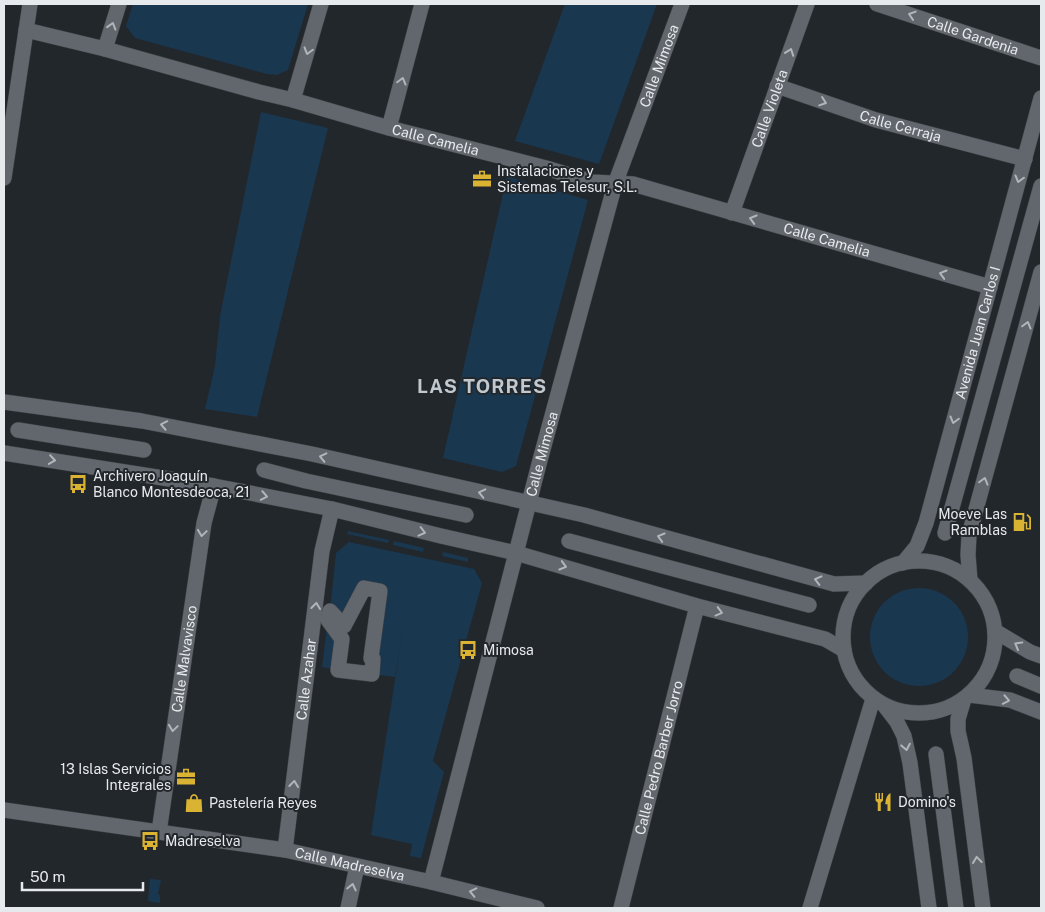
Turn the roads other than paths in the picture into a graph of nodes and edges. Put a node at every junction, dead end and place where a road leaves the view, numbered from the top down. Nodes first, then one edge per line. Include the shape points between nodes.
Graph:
1 (30, 4) edge
2 (119, 4) edge
3 (321, 4) edge
4 (422, 4) edge
5 (682, 4) edge
6 (807, 4) edge
7 (877, 4) edge
8 (26, 30) junction
9 (105, 49) junction
10 (1041, 58) edge
11 (777, 86) junction
12 (1041, 98) edge
13 (294, 100) junction
14 (389, 128) junction
15 (1025, 159) junction
16 (4, 178) edge
17 (615, 184) junction
18 (1041, 186) edge
19 (732, 213) junction
20 (1041, 272) edge
21 (990, 287) junction
22 (4, 402) edge
23 (18, 430) dead end
24 (144, 450) dead end
25 (4, 453) edge
26 (264, 470) dead end
27 (214, 486) junction
28 (529, 503) junction
29 (332, 509) junction
30 (466, 515) dead end
31 (945, 533) dead end
32 (569, 541) dead end
33 (516, 553) junction
34 (903, 563) junction
35 (970, 580) junction
36 (866, 583) junction
37 (697, 606) junction
38 (809, 606) dead end
39 (328, 620) joint
40 (995, 631) junction
41 (844, 650) junction
42 (1041, 656) edge
43 (1017, 676) dead end
44 (1041, 686) edge
45 (966, 697) junction
46 (878, 702) junction
47 (1041, 712) edge
48 (936, 754) dead end
49 (4, 810) edge
50 (159, 832) junction
51 (285, 850) junction
52 (357, 866) junction
53 (431, 882) junction
54 (496, 903) edge
55 (348, 908) edge
56 (537, 908) edge
57 (622, 908) edge
58 (810, 908) edge
59 (929, 908) edge
60 (956, 908) edge
61 (983, 908) edge

1 - 8 street
9 -> 2 street
3 -> 13 street
14 -> 4 street
5 - 17 street, Calle Mimosa
11 -> 6 street, Calle Violeta
10 -> 7 street, Calle Gardenia
8 - 9 street, Calle Camelia
8 - 16 street
9 - 13 street, Calle Camelia
11 -> 15 street, Calle Cerraja via 876,120
11 - 19 street, Calle Violeta
12 - 15 street, Avenida Juan Carlos I
13 - 14 street, Calle Camelia
14 - 17 street, Calle Camelia via 592,182
15 -> 21 street, Avenida Juan Carlos I
17 - 19 street, Calle Camelia via 633,184
17 - 28 street, Calle Mimosa
18 - 31 street, Avenida Juan Carlos I
21 -> 19 street, Calle Camelia
35 -> 20 street via 969,535
21 -> 34 street, Avenida Juan Carlos I via 926,523 917,546
28 -> 22 street via 312,454 142,421
23 - 24 street
25 -> 27 street
26 - 30 street
27 -> 29 street
27 -> 50 street, Calle Malvavisco via 204,523
28 - 33 street, Calle Mimosa
36 -> 28 street via 834,584
29 -> 33 street
51 -> 29 street, Calle Azahar via 322,551
32 - 38 street
33 -> 37 street
33 - 53 street, Calle Mimosa
34 - 35 street via 938,564
34 - 36 street via 877,574
35 - 40 street via 991,612
36 - 41 street via 844,620
37 -> 41 street via 825,639
37 - 57 street, Calle Pedro Barber Jorro
39 - 39 street via 330,611 344,626 364,588 380,591 371,658 372,674 338,670 342,639
42 -> 40 street
40 - 45 street via 990,666 981,682
41 - 46 street via 859,685
43 - 44 street
45 - 46 street via 945,708 925,713 904,712
45 -> 47 street via 1010,700
61 -> 45 street via 958,731 958,719
46 - 58 street
46 -> 59 street via 897,722 904,736
48 - 60 street
49 - 50 street, Calle Madreselva
50 - 51 street, Calle Madreselva
51 - 52 street, Calle Madreselva
52 - 53 street, Calle Madreselva
55 -> 52 street
54 -> 53 street, Calle Madreselva
54 - 56 street, Calle Madreselva

